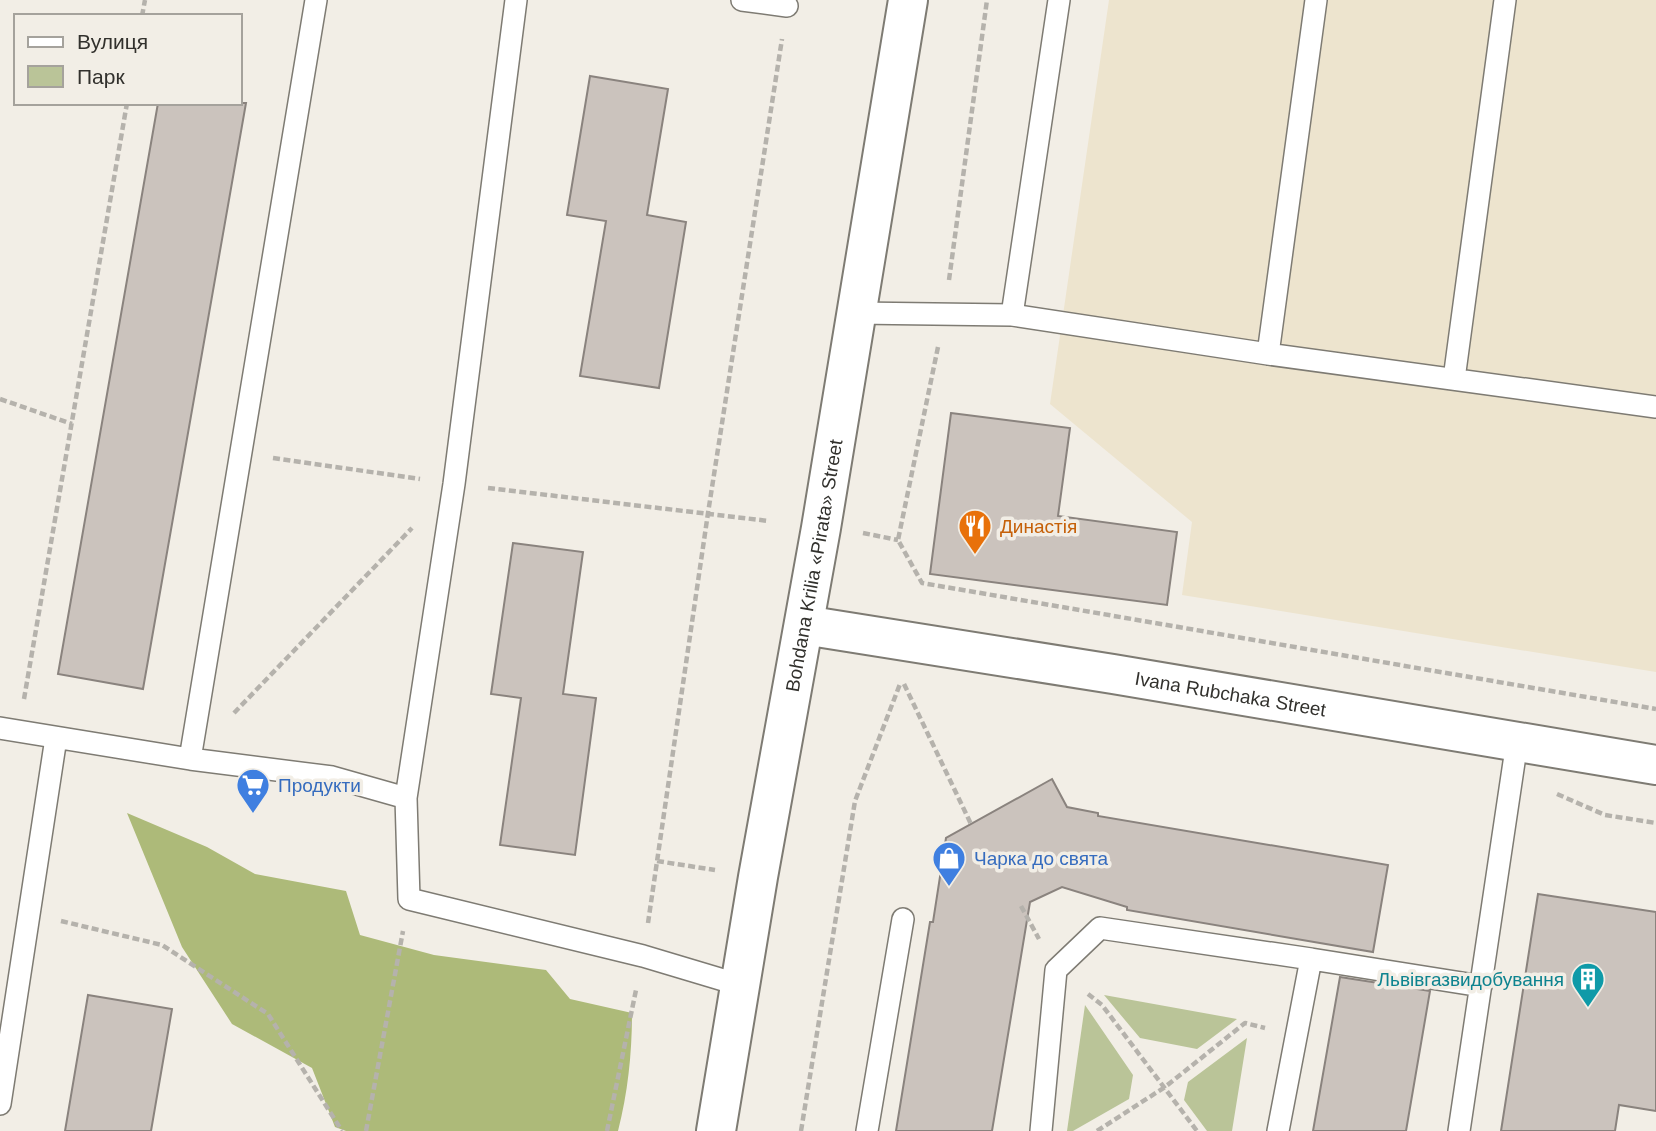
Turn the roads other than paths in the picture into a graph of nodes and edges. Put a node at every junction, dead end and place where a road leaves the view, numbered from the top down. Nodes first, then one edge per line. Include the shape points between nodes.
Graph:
1 (316, 0) edge
2 (516, 0) edge
3 (742, 0) edge
4 (908, 0) edge
5 (1059, 0) edge
6 (1316, 0) edge
7 (1505, 0) edge
8 (787, 6) road end
9 (855, 313) junction
10 (1012, 315) junction
11 (1268, 354) junction
12 (1454, 379) junction
13 (1656, 407) edge
14 (804, 625) junction
15 (9, 729) edge
16 (56, 738) junction
17 (1517, 742) junction
18 (190, 759) junction
19 (1656, 765) edge
20 (406, 798) junction
21 (903, 919) dead end
22 (1311, 959) junction
23 (740, 985) junction
24 (1481, 986) junction
25 (7, 1015) edge
26 (0, 1104) edge
27 (716, 1131) edge
28 (867, 1131) edge
29 (1041, 1131) edge
30 (1278, 1131) edge
31 (1459, 1131) edge

1 - 18 lane
2 - 20 lane via 454,484
3 - 8 lane
4 - 9 street, Bohdana Krilia «Pirata» Street
5 - 10 lane
6 - 11 lane
7 - 12 lane
9 - 10 lane
9 - 14 street, Bohdana Krilia «Pirata» Street
10 - 11 lane
11 - 12 lane
12 - 13 lane
14 - 17 street, Ivana Rubchaka Street
14 - 23 street, Bohdana Krilia «Pirata» Street
15 - 16 lane
16 - 18 lane
16 - 25 lane via 30,914
17 - 19 street, Ivana Rubchaka Street
17 - 24 lane
18 - 20 lane via 332,777
20 - 23 lane via 409,899 643,956
21 - 28 lane
22 - 24 lane
22 - 29 lane via 1100,928 1056,970
22 - 30 lane
23 - 27 street, Bohdana Krilia «Pirata» Street
24 - 31 lane
25 - 26 lane

